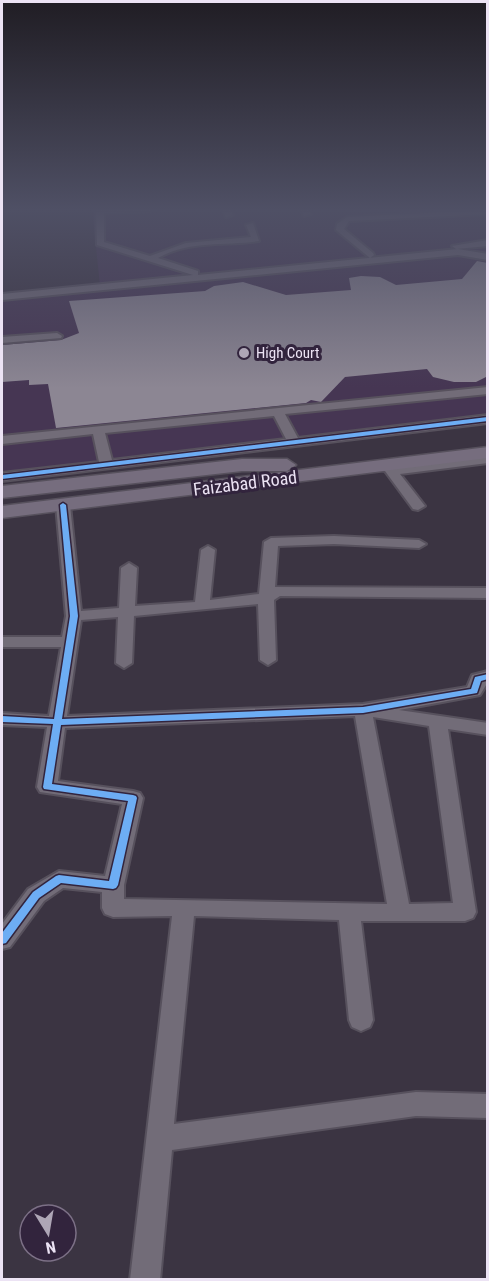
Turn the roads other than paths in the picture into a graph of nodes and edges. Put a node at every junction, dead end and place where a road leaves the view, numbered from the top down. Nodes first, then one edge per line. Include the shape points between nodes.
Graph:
1 (177, 269) edge
2 (233, 269) edge
3 (288, 269) edge
4 (2, 297) edge
5 (57, 336) dead end
6 (2, 340) edge
7 (488, 390) edge
8 (278, 412) junction
9 (488, 419) edge
10 (98, 430) junction
11 (2, 440) edge
12 (294, 442) junction
13 (488, 444) edge
14 (488, 452) edge
15 (488, 459) edge
16 (106, 464) junction
17 (310, 465) junction
18 (383, 467) junction
19 (2, 477) edge
20 (2, 492) edge
21 (2, 502) edge
22 (63, 505) junction
23 (418, 506) dead end
24 (2, 512) edge
25 (419, 544) dead end
26 (208, 550) dead end
27 (129, 568) dead end
28 (488, 593) edge
29 (266, 598) junction
30 (202, 606) junction
31 (127, 611) junction
32 (74, 616) junction
33 (2, 642) edge
34 (70, 642) junction
35 (268, 660) dead end
36 (124, 663) dead end
37 (488, 676) edge
38 (363, 710) junction
39 (2, 719) edge
40 (58, 722) junction
41 (438, 723) junction
42 (488, 729) edge
43 (113, 885) junction
44 (184, 906) junction
45 (349, 911) junction
46 (399, 914) junction
47 (2, 940) edge
48 (361, 1020) dead end
49 (488, 1106) edge
50 (160, 1139) junction
51 (146, 1280) edge

1 - 2 street via 191,273
3 - 4 street
5 - 6 street
7 - 8 street
8 - 10 street
8 - 12 street
9 - 12 street
10 - 11 street
10 - 16 street
12 - 16 street
13 - 17 highway, Faizabad Road
14 - 18 highway, Faizabad Road
15 - 18 street via 399,470
16 - 19 street
17 - 20 highway via 242,465
17 - 21 highway
18 - 22 highway, Faizabad Road
18 - 23 street
22 - 24 highway, Faizabad Road
22 - 32 street
25 - 29 street via 271,542
26 - 30 street
27 - 31 street
28 - 29 street via 276,591
29 - 30 street
29 - 35 street
30 - 31 street
31 - 32 street
31 - 36 street
32 - 34 street
33 - 34 street
34 - 40 street
37 - 38 street via 478,680 474,691
38 - 40 street
38 - 41 street
38 - 46 street
39 - 40 street
40 - 43 street via 47,787 134,798
41 - 42 street
41 - 46 street via 465,912
43 - 44 street via 113,908
43 - 47 street via 58,879 36,895
44 - 45 street
44 - 50 street
45 - 46 street
45 - 48 street
49 - 50 street via 416,1104
50 - 51 street

